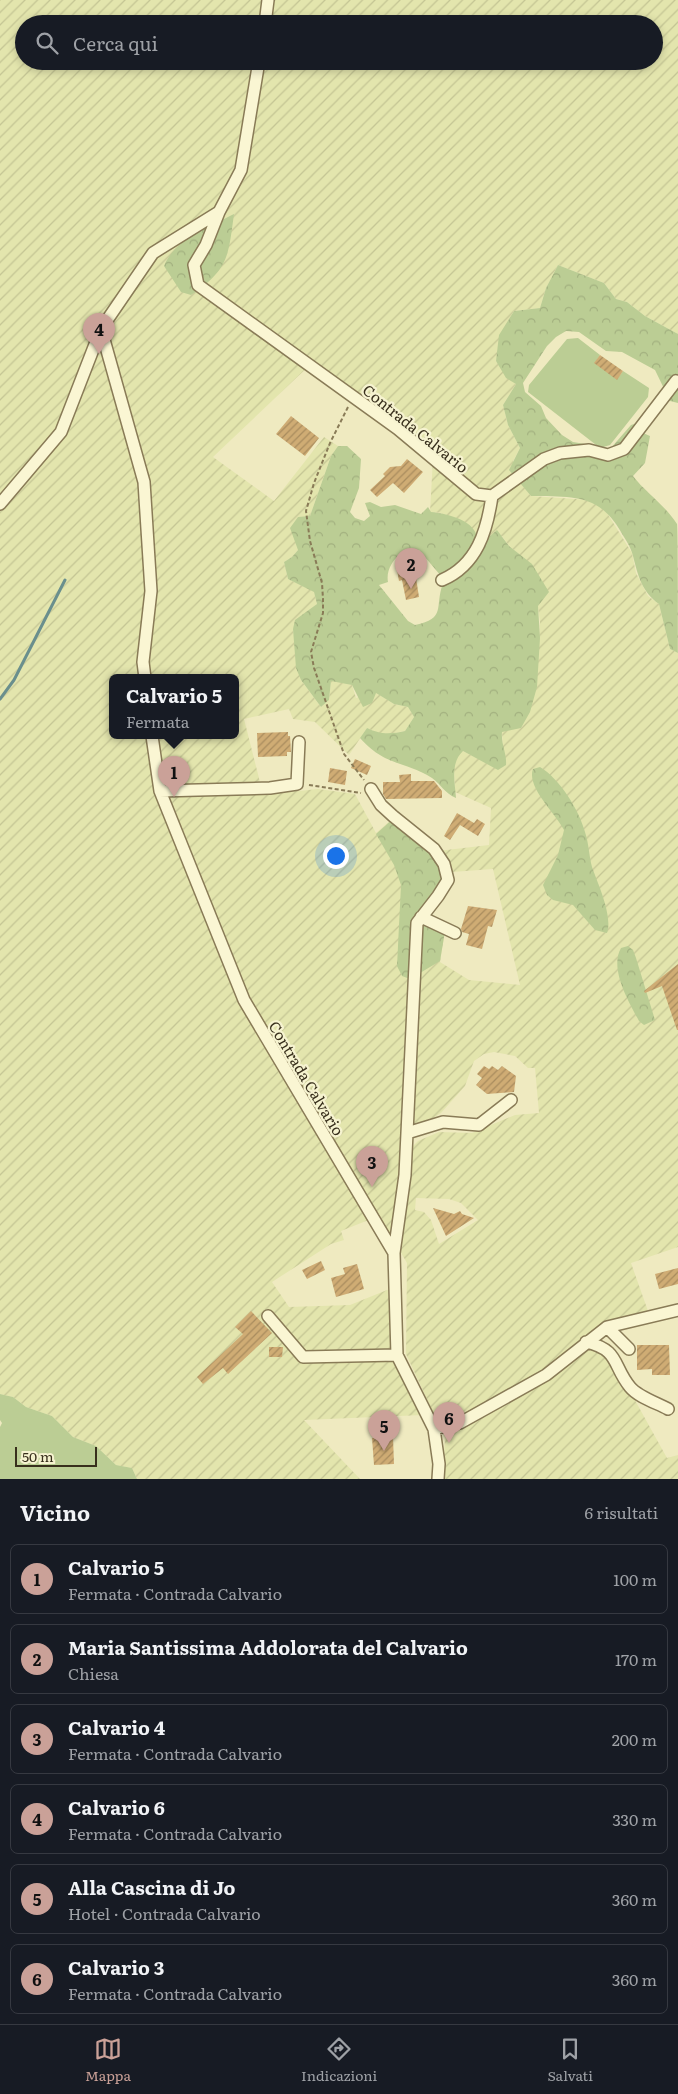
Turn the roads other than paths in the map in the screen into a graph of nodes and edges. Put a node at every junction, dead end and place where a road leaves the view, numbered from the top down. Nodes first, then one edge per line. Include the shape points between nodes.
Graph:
1 (268, 0) edge
2 (266, 15) edge
3 (257, 70) edge
4 (219, 212) junction
5 (101, 329) junction
6 (678, 382) edge
7 (492, 496) junction
8 (0, 504) edge
9 (442, 580) dead end
10 (144, 674) edge
11 (152, 739) edge
12 (300, 742) dead end
13 (371, 788) road end
14 (160, 790) junction
15 (421, 917) junction
16 (455, 933) dead end
17 (511, 1100) dead end
18 (407, 1133) junction
19 (394, 1253) junction
20 (678, 1310) edge
21 (268, 1316) dead end
22 (607, 1327) junction
23 (586, 1342) junction
24 (629, 1349) dead end
25 (398, 1355) junction
26 (668, 1409) dead end
27 (434, 1430) junction
28 (438, 1479) edge

1 - 2 street
3 - 4 street, Contrada Calvario via 241,170
4 - 5 street via 153,253
4 - 7 street, Contrada Calvario via 194,265 198,285 398,429 462,484 476,494
5 - 8 street via 61,432
5 - 10 street via 144,482 151,591
6 - 7 street via 624,449 608,455 589,450 560,453 544,459
7 - 9 street via 489,518 478,548 457,573
11 - 14 street, Contrada Calvario
12 - 14 street via 297,784 270,788
13 - 15 street via 381,804 434,849 444,864 448,880
14 - 19 street, Contrada Calvario via 244,1000
15 - 16 street
15 - 18 street via 417,924
17 - 18 street via 479,1125 443,1122
18 - 19 street via 405,1175
19 - 25 street, Contrada Calvario
20 - 22 street
21 - 25 street via 303,1357
22 - 23 street
22 - 24 street
23 - 26 street via 601,1346 616,1360 631,1388
23 - 27 street via 546,1375 460,1423
25 - 27 street, Contrada Calvario
27 - 28 street, Contrada Calvario

